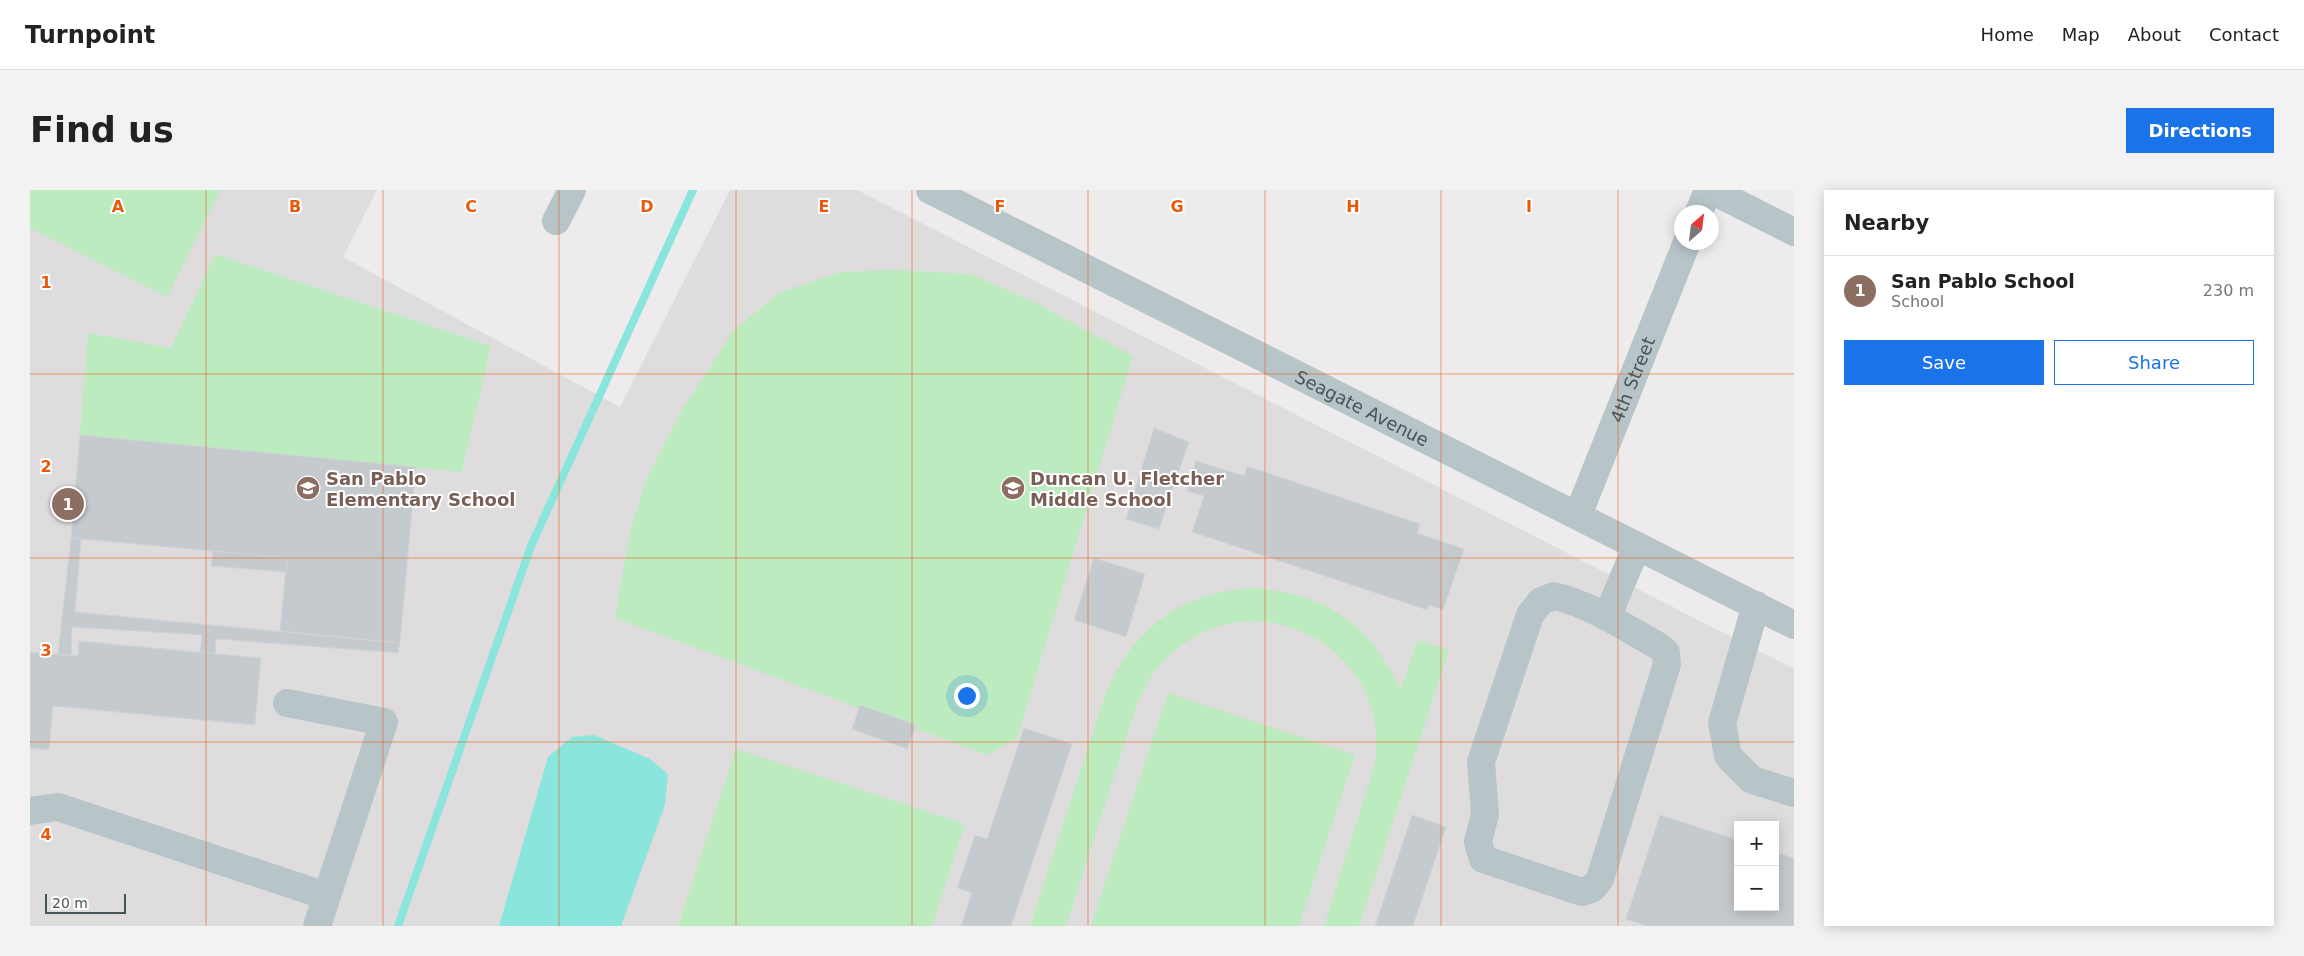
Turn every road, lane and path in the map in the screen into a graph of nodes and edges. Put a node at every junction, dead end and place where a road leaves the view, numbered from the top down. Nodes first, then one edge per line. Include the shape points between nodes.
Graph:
1 (572, 190) edge
2 (930, 190) edge
3 (1709, 190) edge
4 (1702, 205) edge
5 (556, 221) dead end
6 (1794, 232) edge
7 (1684, 250) edge
8 (1578, 515) junction
9 (1637, 546) junction
10 (1756, 605) junction
11 (1607, 617) junction
12 (1794, 624) edge
13 (287, 703) dead end
14 (1794, 793) edge
15 (30, 811) edge
16 (326, 896) junction
17 (317, 926) edge

1 - 5 street
2 - 8 street, Seagate Avenue
3 - 4 street
3 - 6 street
7 - 8 street, 4th Street
8 - 9 street, Seagate Avenue
9 - 10 street, Seagate Avenue
9 - 11 street
10 - 12 street, Seagate Avenue
10 - 14 street via 1722,723 1728,756 1752,780
11 - 11 street via 1569,599 1554,596 1541,601 1530,615 1481,762 1485,814 1478,842 1483,859 1582,892 1593,888 1600,879 1667,664 1666,653 1660,647
13 - 16 street via 384,722
15 - 16 street via 58,807
16 - 17 street

